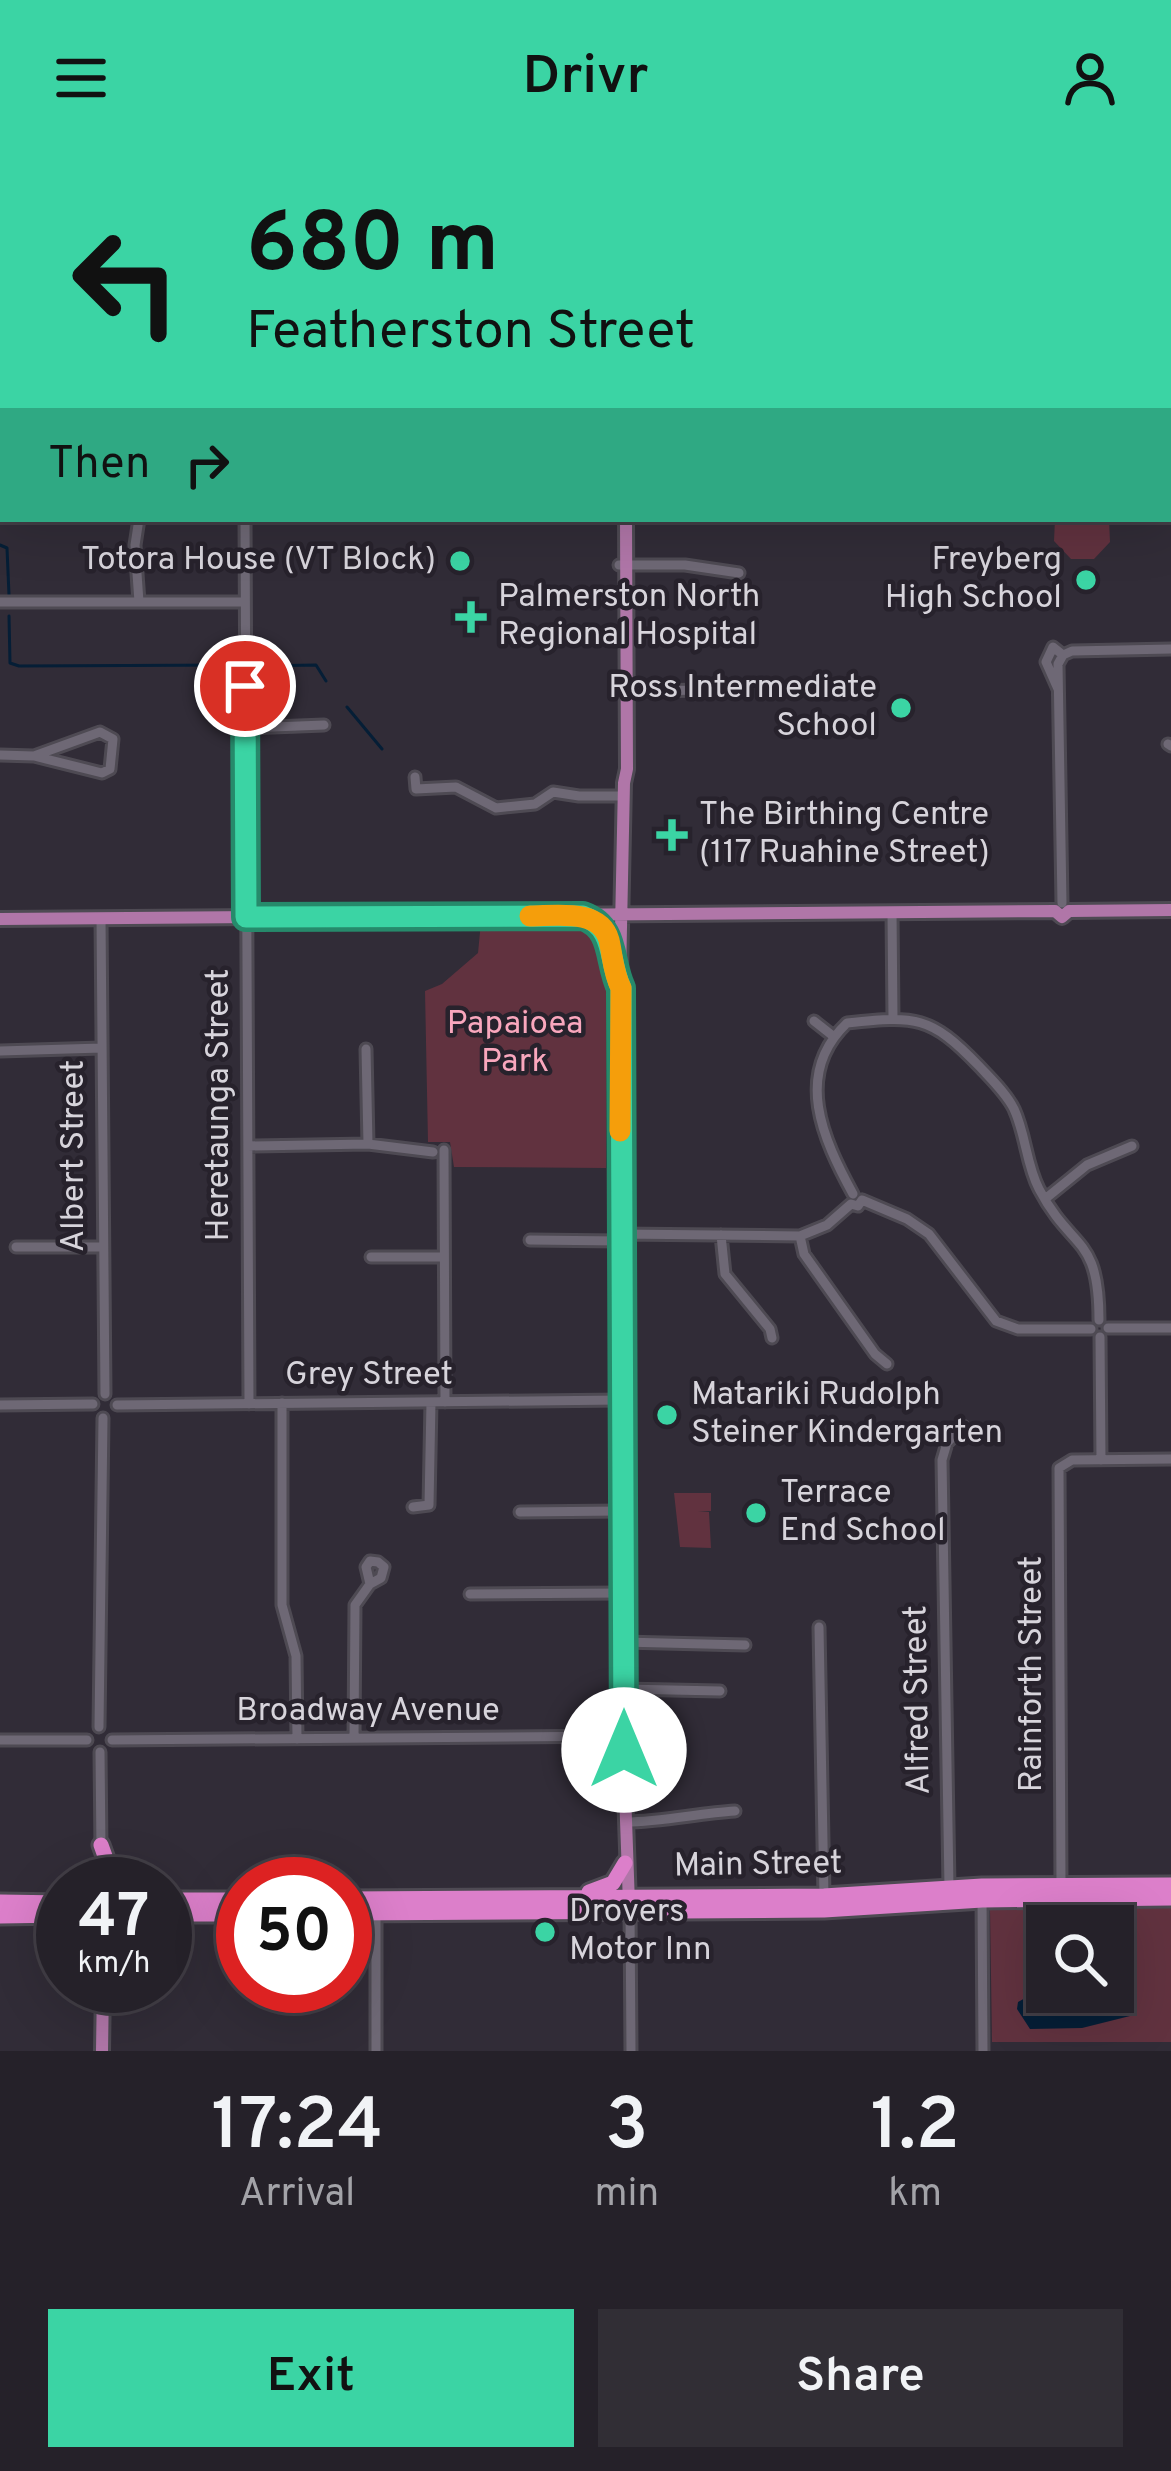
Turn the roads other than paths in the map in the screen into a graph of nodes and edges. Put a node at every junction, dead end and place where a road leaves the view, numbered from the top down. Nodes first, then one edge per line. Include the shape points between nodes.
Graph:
1 (139, 522) edge
2 (245, 522) edge
3 (622, 522) edge
4 (622, 565) junction
5 (739, 572) dead end
6 (0, 602) edge
7 (139, 602) junction
8 (245, 602) junction
9 (1171, 649) edge
10 (711, 690) dead end
11 (627, 691) junction
12 (324, 725) dead end
13 (246, 728) junction
14 (0, 755) edge
15 (34, 755) junction
16 (415, 777) dead end
17 (624, 789) junction
18 (1062, 909) junction
19 (1171, 910) edge
20 (892, 912) junction
21 (622, 914) junction
22 (583, 916) junction
23 (246, 917) junction
24 (101, 918) junction
25 (0, 919) edge
26 (621, 988) junction
27 (893, 1018) junction
28 (814, 1021) dead end
29 (833, 1036) junction
30 (102, 1048) junction
31 (366, 1048) dead end
32 (0, 1051) edge
33 (368, 1144) junction
34 (248, 1146) junction
35 (1132, 1146) dead end
36 (1045, 1199) junction
37 (855, 1200) junction
38 (721, 1235) junction
39 (800, 1237) junction
40 (621, 1238) junction
41 (530, 1240) dead end
42 (16, 1247) dead end
43 (103, 1247) junction
44 (371, 1257) dead end
45 (445, 1258) junction
46 (1099, 1328) junction
47 (1171, 1328) edge
48 (772, 1338) dead end
49 (886, 1364) dead end
50 (105, 1394) junction
51 (622, 1400) junction
52 (431, 1402) junction
53 (445, 1402) junction
54 (282, 1403) junction
55 (93, 1404) junction
56 (249, 1404) junction
57 (0, 1405) edge
58 (117, 1405) junction
59 (103, 1418) junction
60 (963, 1426) dead end
61 (1171, 1459) edge
62 (1101, 1460) junction
63 (413, 1507) dead end
64 (622, 1511) junction
65 (520, 1512) dead end
66 (370, 1584) dead end
67 (622, 1593) junction
68 (470, 1594) dead end
69 (818, 1627) dead end
70 (623, 1642) junction
71 (745, 1645) dead end
72 (623, 1689) junction
73 (720, 1691) dead end
74 (99, 1727) junction
75 (623, 1736) junction
76 (354, 1738) junction
77 (87, 1739) junction
78 (297, 1739) junction
79 (0, 1740) edge
80 (112, 1740) junction
81 (100, 1752) junction
82 (736, 1811) dead end
83 (626, 1822) junction
84 (101, 1845) junction
85 (100, 1857) edge
86 (105, 1857) edge
87 (625, 1863) junction
88 (1171, 1885) edge
89 (1061, 1886) junction
90 (949, 1887) junction
91 (982, 1893) junction
92 (824, 1896) junction
93 (562, 1898) junction
94 (1171, 1898) edge
95 (372, 1899) edge
96 (0, 1902) edge
97 (36, 1902) edge
98 (629, 1905) junction
99 (372, 1913) edge
100 (376, 1913) junction
101 (36, 1915) edge
102 (0, 1916) edge
103 (103, 2013) edge
104 (102, 2051) edge
105 (376, 2051) edge
106 (631, 2051) edge
107 (983, 2051) edge

1 - 7 street
2 - 8 street, Heretaunga Street
3 - 4 main road
4 - 5 street
4 - 11 main road
4 - 17 main road
6 - 7 street
7 - 8 street
8 - 13 street, Heretaunga Street
9 - 18 street via 1072,651 1058,664
10 - 11 street
11 - 17 main road
12 - 13 street
13 - 23 street, Heretaunga Street
14 - 15 street
15 - 15 street via 102,773 113,761 113,739 100,732
16 - 17 street via 416,789 456,788 496,808 535,804 553,792
17 - 21 main road
18 - 19 main road
18 - 20 main road
20 - 21 main road
20 - 27 street
21 - 22 main road
21 - 26 main road
22 - 23 main road
22 - 26 main road via 607,934
23 - 24 main road
23 - 34 street, Heretaunga Street
24 - 25 main road
24 - 30 street, Albert Street
26 - 40 main road
27 - 29 street via 847,1023
27 - 36 street via 928,1022 952,1038 1005,1095
28 - 29 street
29 - 37 street via 820,1066 820,1125
30 - 32 street
30 - 43 street, Albert Street
31 - 33 street
33 - 34 street
33 - 45 street via 438,1151
34 - 56 street, Heretaunga Street
35 - 36 street via 1087,1165
36 - 46 street via 1093,1259
37 - 39 street
37 - 46 street via 929,1234 995,1321 1018,1329
38 - 39 street
38 - 40 street
38 - 48 street via 725,1274
39 - 49 street via 804,1254
40 - 41 street
40 - 51 main road
42 - 43 street
43 - 50 street, Albert Street
44 - 45 street
45 - 53 street
46 - 47 street
46 - 62 street
50 - 55 street
50 - 58 street
51 - 53 street, Grey Street
51 - 64 main road
52 - 53 street, Grey Street
52 - 54 street, Grey Street
52 - 63 street via 429,1504
54 - 56 street, Grey Street
54 - 78 street via 282,1605 296,1656
55 - 57 street
55 - 59 street
56 - 58 street, Grey Street
58 - 59 street
59 - 74 street
60 - 90 street, Alfred Street via 943,1453
61 - 62 street
62 - 89 street, Rainforth Street via 1072,1460 1058,1475
64 - 65 street
64 - 67 main road
66 - 76 street via 356,1605
67 - 68 street
67 - 70 main road
69 - 92 street
70 - 71 street
70 - 72 main road
72 - 73 street
72 - 75 main road
74 - 77 street
74 - 80 street
75 - 76 street, Broadway Avenue
75 - 83 main road
76 - 78 street, Broadway Avenue
77 - 79 street
77 - 81 street
78 - 80 street, Broadway Avenue
80 - 81 street
81 - 84 street
82 - 83 street
83 - 87 main road
84 - 85 street
84 - 86 highway
87 - 93 highway via 604,1889
87 - 98 main road
88 - 89 highway, Main Street
89 - 91 highway, Main Street
90 - 91 highway, Main Street
90 - 92 highway, Main Street
91 - 94 highway, Main Street
91 - 98 highway, Main Street via 849,1910
91 - 107 street
92 - 98 highway, Main Street
93 - 95 highway, Main Street
93 - 98 highway, Main Street
96 - 97 highway
98 - 100 highway, Main Street
98 - 106 street
99 - 100 highway, Main Street
100 - 105 street
101 - 102 highway
103 - 104 main road

